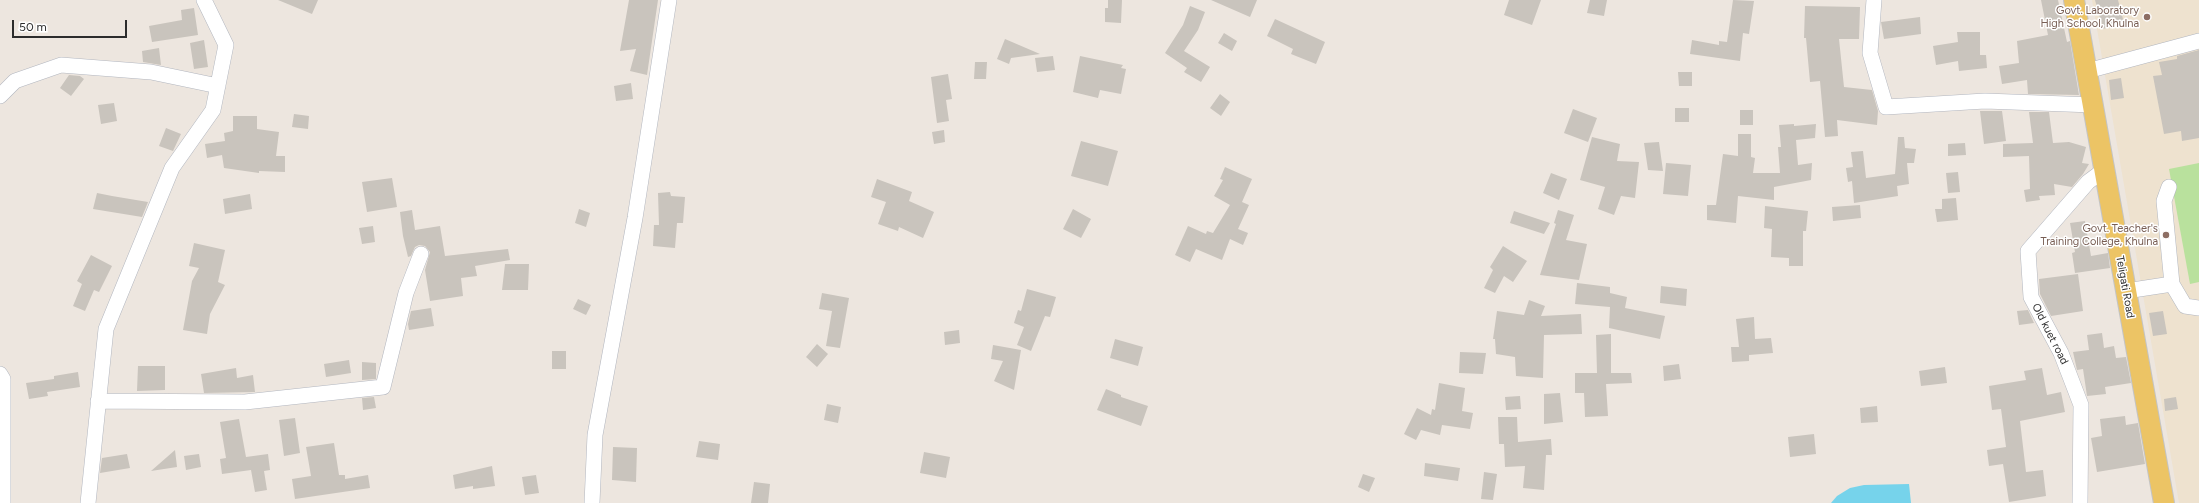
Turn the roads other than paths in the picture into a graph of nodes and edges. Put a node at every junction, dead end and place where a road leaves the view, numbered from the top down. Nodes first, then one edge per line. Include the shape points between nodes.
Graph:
1 (204, 0) edge
2 (669, 0) edge
3 (1874, 0) edge
4 (2074, 0) edge
5 (2199, 41) edge
6 (2087, 70) junction
7 (218, 86) junction
8 (0, 96) edge
9 (2093, 105) junction
10 (2104, 170) junction
11 (2169, 187) dead end
12 (421, 254) dead end
13 (2172, 284) junction
14 (2126, 291) junction
15 (2199, 308) edge
16 (0, 374) edge
17 (98, 401) junction
18 (2, 503) edge
19 (88, 503) edge
20 (592, 503) edge
21 (2080, 503) edge
22 (2164, 503) edge

1 - 7 street via 226,45
2 - 20 street via 596,435
3 - 9 street via 1870,53 1886,107 1985,101
4 - 6 main road, Teligati Road
5 - 6 street
6 - 9 main road, Teligati Road
7 - 8 street via 151,72 60,65 15,81
7 - 17 street via 213,110 172,168 106,329
9 - 10 main road, Teligati Road
10 - 14 main road, Teligati Road
10 - 21 street, Old kuet road via 2088,182 2028,251 2031,297 2061,353 2081,405
11 - 13 street via 2164,201
12 - 17 street via 406,293 383,387 245,402
13 - 14 street
13 - 15 street via 2185,306
14 - 22 main road, Teligati Road
16 - 18 street via 3,379
17 - 19 street

